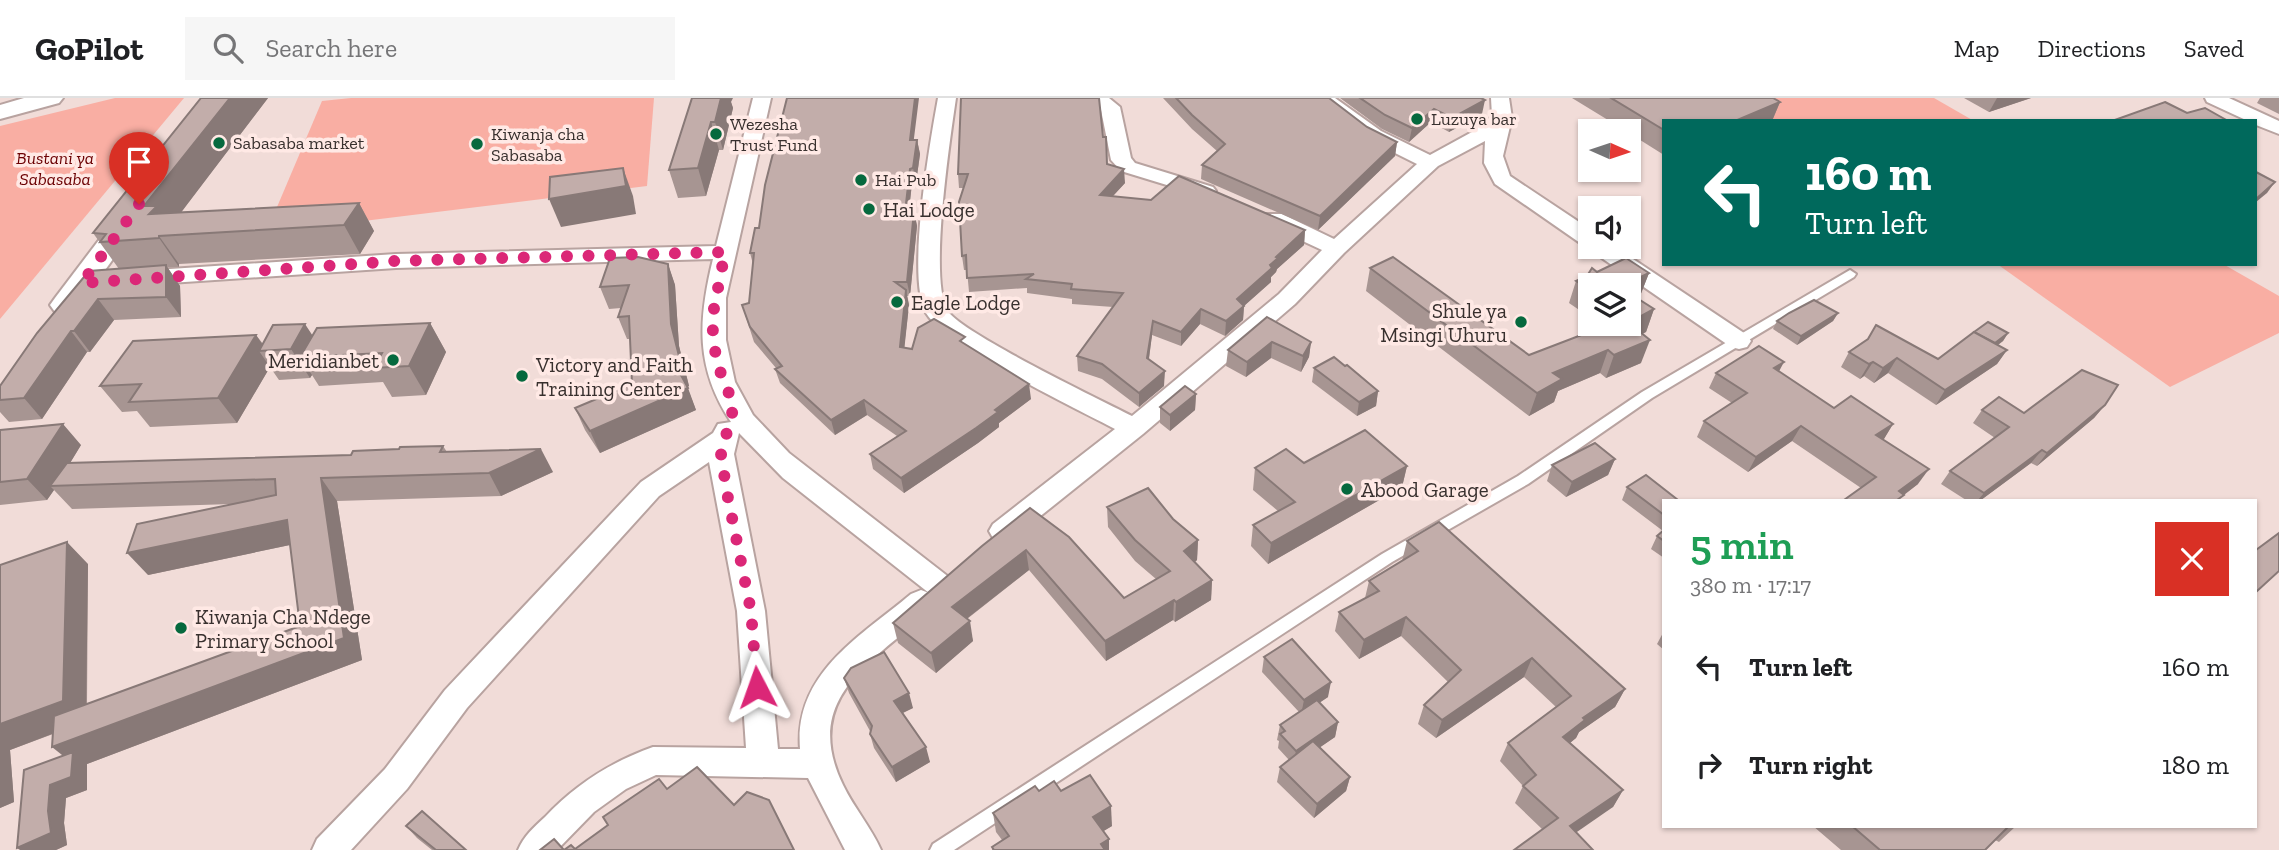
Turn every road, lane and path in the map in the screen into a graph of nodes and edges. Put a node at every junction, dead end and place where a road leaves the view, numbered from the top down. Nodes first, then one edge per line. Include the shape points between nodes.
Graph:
1 (51, 98) edge
2 (762, 98) edge
3 (1017, 98) edge
4 (1040, 98) edge
5 (1323, 98) edge
6 (2214, 98) edge
7 (947, 99) edge
8 (971, 99) edge
9 (11, 106) edge
10 (1501, 108) edge
11 (2279, 128) edge
12 (1431, 162) junction
13 (148, 193) edge
14 (1228, 200) edge
15 (1252, 210) edge
16 (1578, 231) edge
17 (1336, 248) junction
18 (725, 252) junction
19 (1619, 259) edge
20 (1850, 274) dead end
21 (104, 281) junction
22 (49, 325) edge
23 (1739, 341) junction
24 (734, 406) junction
25 (1134, 428) junction
26 (725, 438) junction
27 (986, 546) edge
28 (763, 763) junction
29 (818, 764) junction
30 (329, 850) edge
31 (535, 850) edge
32 (864, 850) edge
33 (939, 850) edge

1 - 9 street
2 - 18 street
3 - 4 street
4 - 14 street via 1099,100 1109,106 1121,160 1128,167
5 - 12 street via 1382,139
6 - 11 street
7 - 8 street
7 - 25 street via 936,168 930,256 929,289 936,311 946,324 1001,357
10 - 12 street via 1479,136
10 - 16 street via 1492,157 1502,180
12 - 17 street
13 - 21 street
15 - 17 street
17 - 25 street via 1287,299
18 - 21 street via 396,261
18 - 24 street via 713,309 714,345
19 - 23 street
20 - 23 lane
21 - 22 street
23 - 33 lane via 1647,395 1523,480 1387,558
24 - 26 street
24 - 29 street via 786,467 949,578 827,690 817,708 813,733
25 - 27 street
26 - 28 street via 721,454 751,611
26 - 30 street via 650,489 456,699 396,779
28 - 29 street
28 - 31 street via 653,761 582,801
29 - 32 street via 845,822

